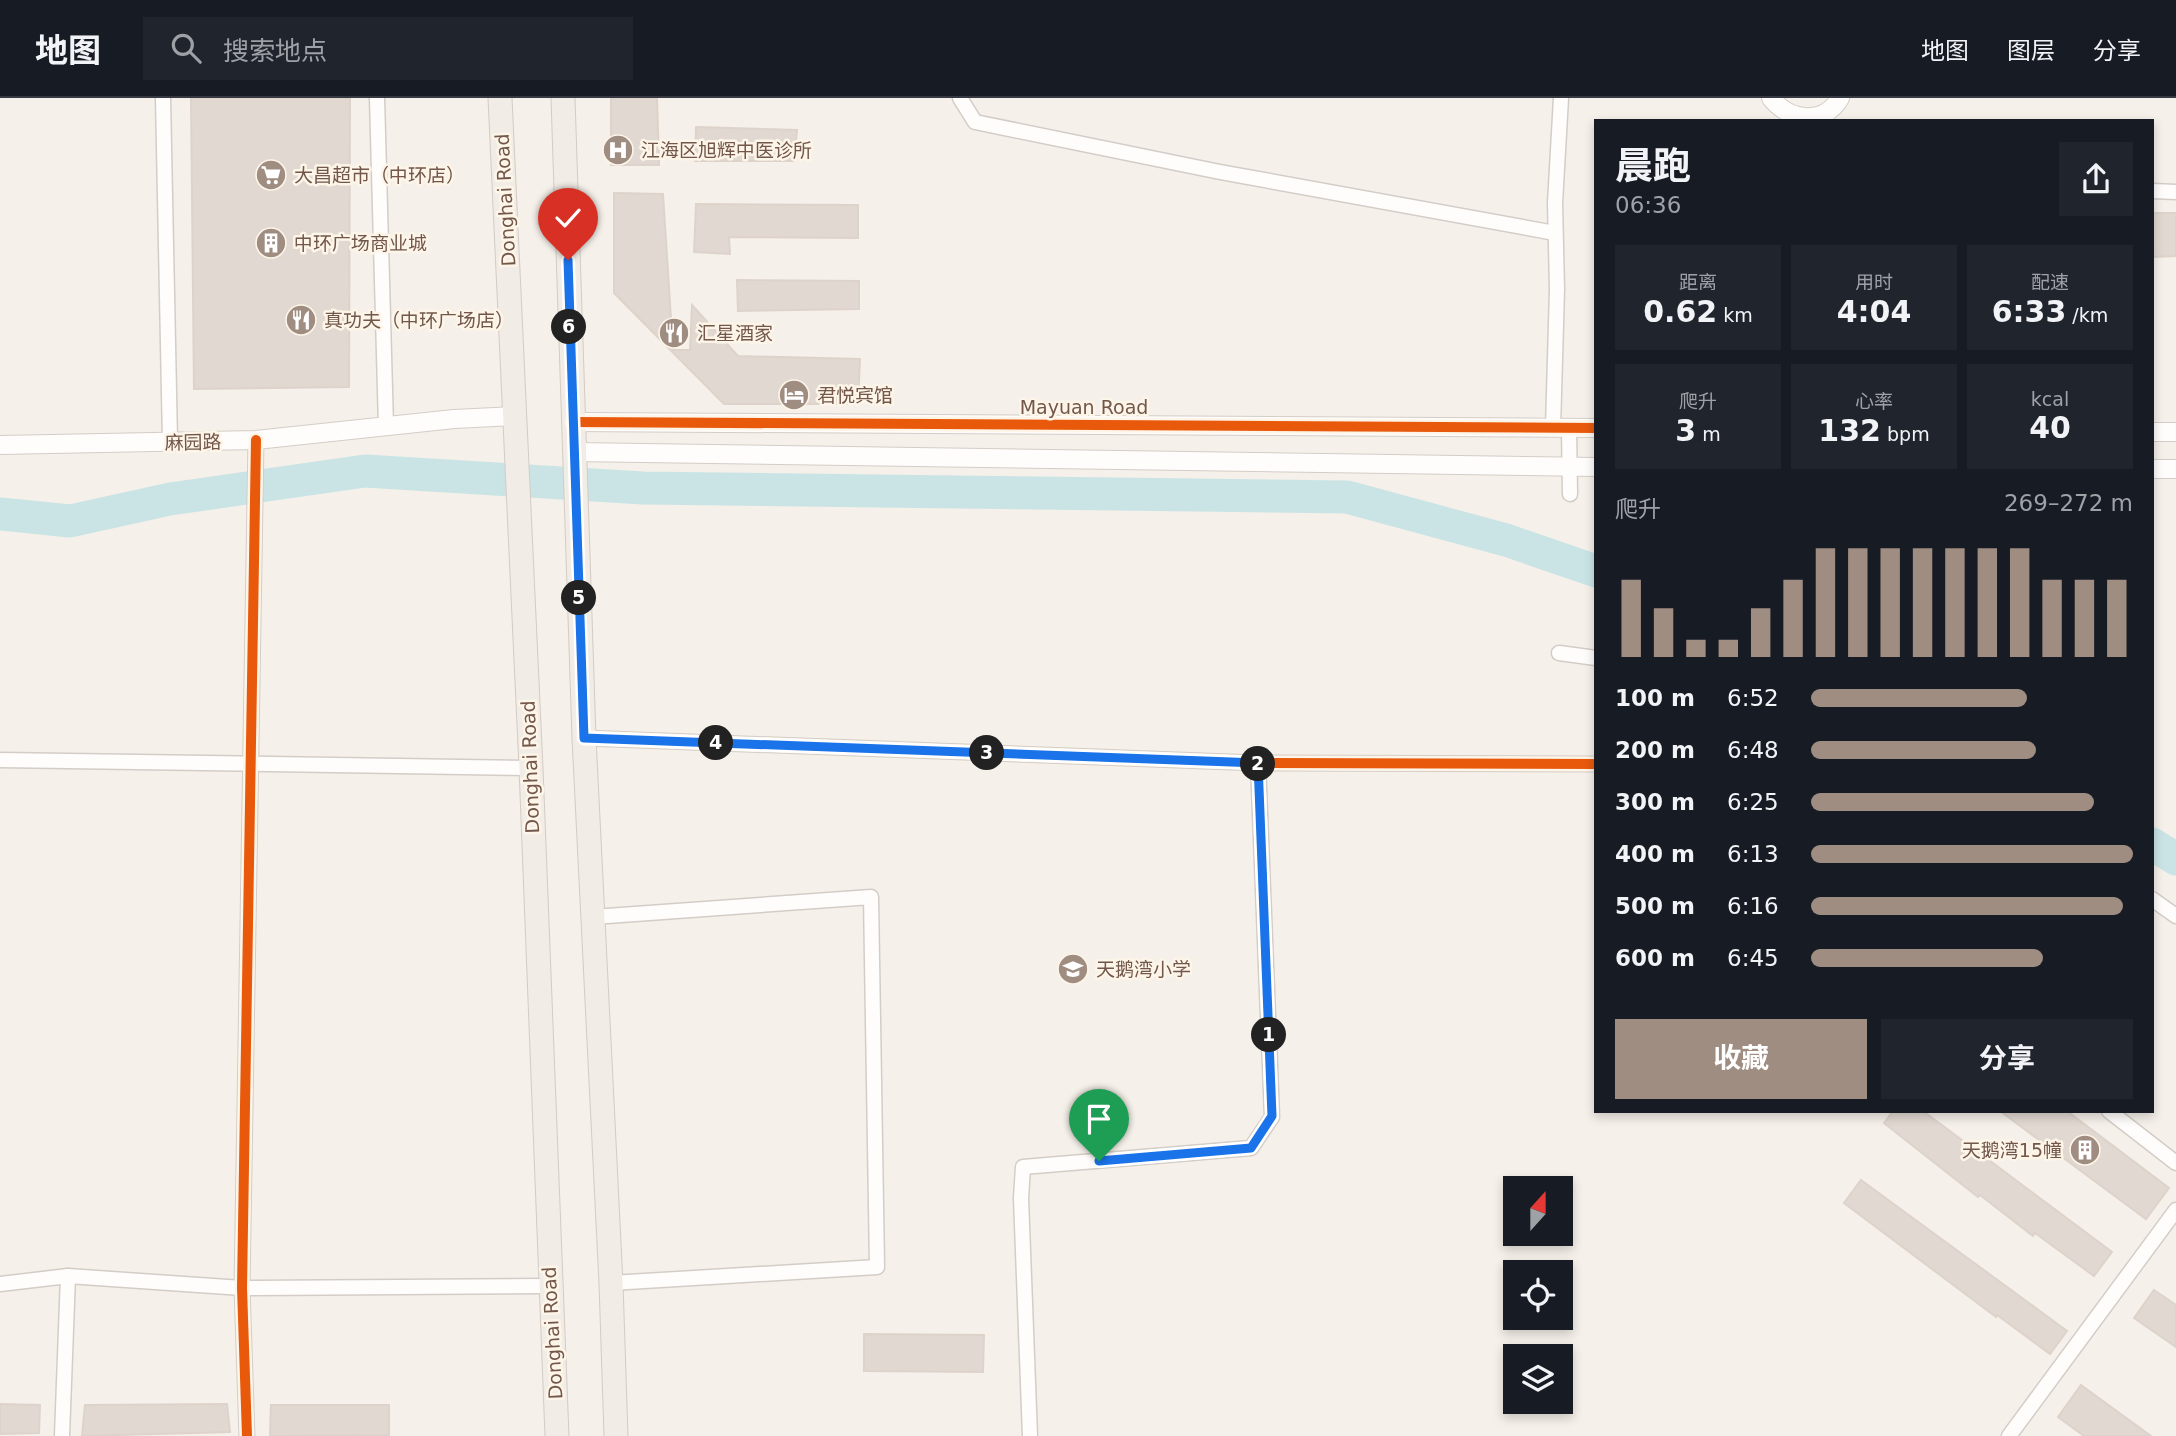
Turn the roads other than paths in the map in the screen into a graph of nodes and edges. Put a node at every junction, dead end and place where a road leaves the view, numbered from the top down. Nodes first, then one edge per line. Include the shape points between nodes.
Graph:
1 (163, 98) edge
2 (377, 98) edge
3 (500, 98) edge
4 (564, 98) edge
5 (960, 98) edge
6 (1561, 98) edge
7 (1771, 98) edge
8 (1840, 98) edge
9 (1816, 119) edge
10 (2154, 191) edge
11 (2176, 192) edge
12 (1555, 233) junction
13 (514, 417) junction
14 (572, 422) junction
15 (386, 427) junction
16 (1561, 428) junction
17 (1594, 428) edge
18 (2154, 432) edge
19 (2176, 432) edge
20 (256, 441) junction
21 (170, 442) junction
22 (0, 445) edge
23 (573, 453) junction
24 (1571, 467) junction
25 (1594, 467) edge
26 (2154, 469) edge
27 (2176, 469) edge
28 (1570, 495) dead end
29 (1559, 653) dead end
30 (1594, 659) edge
31 (584, 738) junction
32 (0, 760) edge
33 (1258, 763) junction
34 (251, 764) junction
35 (1594, 764) edge
36 (531, 768) junction
37 (2154, 900) edge
38 (2176, 916) edge
39 (593, 917) junction
40 (2112, 1113) edge
41 (2176, 1163) edge
42 (2176, 1210) edge
43 (68, 1276) junction
44 (611, 1283) junction
45 (0, 1284) edge
46 (549, 1286) junction
47 (243, 1288) junction
48 (62, 1436) edge
49 (247, 1436) edge
50 (556, 1436) edge
51 (616, 1436) edge
52 (1030, 1436) edge
53 (2009, 1436) edge

1 - 21 street
2 - 15 street
3 - 13 main road, Donghai Road
4 - 14 main road
5 - 12 street via 975,122
6 - 12 street
7 - 9 street via 1788,114
8 - 9 street
10 - 11 street
12 - 16 street via 1552,360
13 - 15 street, 麻园路
13 - 36 main road, Donghai Road
14 - 16 street, Mayuan Road
14 - 23 main road
15 - 20 street, 麻园路
16 - 17 street, Mayuan Road
16 - 24 street
18 - 19 street
20 - 21 street, 麻园路
20 - 34 street
21 - 22 street, 麻园路
23 - 24 street
23 - 31 main road
24 - 25 street
24 - 28 street
26 - 27 street
29 - 30 street
31 - 33 street
31 - 39 main road
32 - 34 street
33 - 35 street
33 - 52 street via 1272,1116 1251,1148 1023,1167
34 - 36 street
34 - 47 street
36 - 46 main road, Donghai Road
37 - 38 street
39 - 44 main road
39 - 44 street via 871,897 877,1267
40 - 41 street
42 - 53 street
43 - 45 street
43 - 47 street
43 - 48 street
44 - 51 main road
46 - 47 street
46 - 50 main road, Donghai Road
47 - 49 street

